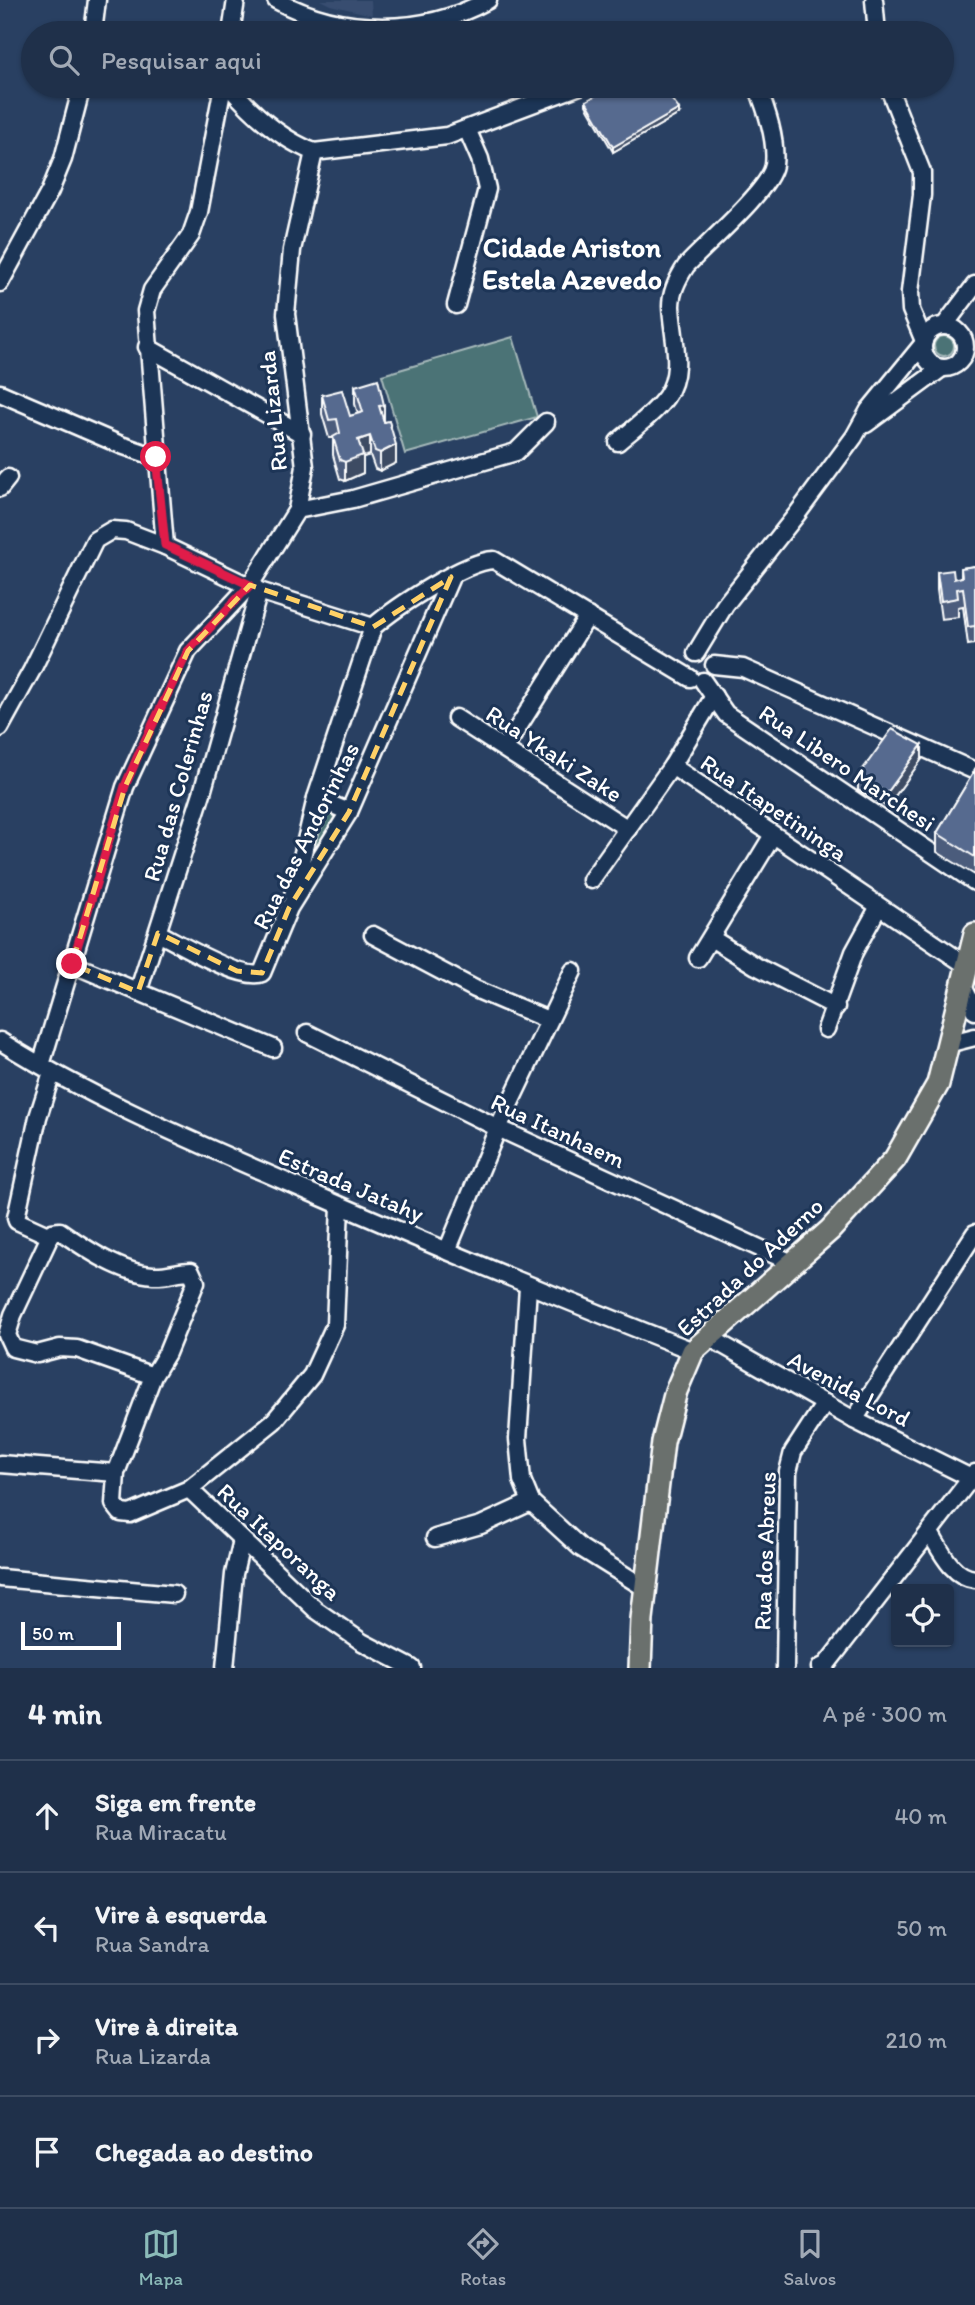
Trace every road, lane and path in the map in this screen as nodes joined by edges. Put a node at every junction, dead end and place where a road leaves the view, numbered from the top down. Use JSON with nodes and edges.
{"nodes":[{"id":1,"x":97,"y":0,"type":"edge"},
{"id":2,"x":236,"y":0,"type":"edge"},
{"id":3,"x":276,"y":0,"type":"edge"},
{"id":4,"x":488,"y":0,"type":"edge"},
{"id":5,"x":874,"y":0,"type":"edge"},
{"id":6,"x":94,"y":21,"type":"edge"},
{"id":7,"x":233,"y":21,"type":"edge"},
{"id":8,"x":338,"y":21,"type":"edge"},
{"id":9,"x":435,"y":21,"type":"edge"},
{"id":10,"x":876,"y":21,"type":"edge"},
{"id":11,"x":79,"y":98,"type":"edge"},
{"id":12,"x":221,"y":98,"type":"edge"},
{"id":13,"x":239,"y":98,"type":"edge"},
{"id":14,"x":548,"y":98,"type":"edge"},
{"id":15,"x":761,"y":98,"type":"edge"},
{"id":16,"x":893,"y":98,"type":"edge"},
{"id":17,"x":467,"y":129,"type":"junction"},
{"id":18,"x":314,"y":152,"type":"junction"},
{"id":19,"x":0,"y":283,"type":"edge"},
{"id":20,"x":975,"y":285,"type":"edge"},
{"id":21,"x":456,"y":305,"type":"dead end"},
{"id":22,"x":917,"y":321,"type":"junction"},
{"id":23,"x":942,"y":326,"type":"junction"},
{"id":24,"x":923,"y":343,"type":"junction"},
{"id":25,"x":970,"y":346,"type":"edge"},
{"id":26,"x":147,"y":347,"type":"junction"},
{"id":27,"x":942,"y":368,"type":"junction"},
{"id":28,"x":0,"y":393,"type":"edge"},
{"id":29,"x":546,"y":422,"type":"dead end"},
{"id":30,"x":859,"y":429,"type":"junction"},
{"id":31,"x":302,"y":433,"type":"junction"},
{"id":32,"x":618,"y":442,"type":"dead end"},
{"id":33,"x":156,"y":457,"type":"junction"},
{"id":34,"x":297,"y":510,"type":"junction"},
{"id":35,"x":165,"y":545,"type":"junction"},
{"id":36,"x":451,"y":577,"type":"junction"},
{"id":37,"x":255,"y":588,"type":"junction"},
{"id":38,"x":587,"y":616,"type":"junction"},
{"id":39,"x":373,"y":627,"type":"junction"},
{"id":40,"x":696,"y":653,"type":"junction"},
{"id":41,"x":714,"y":665,"type":"junction"},
{"id":42,"x":697,"y":679,"type":"junction"},
{"id":43,"x":714,"y":696,"type":"junction"},
{"id":44,"x":456,"y":718,"type":"dead end"},
{"id":45,"x":0,"y":728,"type":"edge"},
{"id":46,"x":505,"y":748,"type":"junction"},
{"id":47,"x":672,"y":766,"type":"junction"},
{"id":48,"x":975,"y":771,"type":"edge"},
{"id":49,"x":316,"y":798,"type":"junction"},
{"id":50,"x":349,"y":812,"type":"junction"},
{"id":51,"x":628,"y":829,"type":"junction"},
{"id":52,"x":773,"y":835,"type":"junction"},
{"id":53,"x":592,"y":880,"type":"dead end"},
{"id":54,"x":975,"y":882,"type":"edge"},
{"id":55,"x":289,"y":908,"type":"junction"},
{"id":56,"x":878,"y":908,"type":"junction"},
{"id":57,"x":158,"y":933,"type":"junction"},
{"id":58,"x":975,"y":934,"type":"edge"},
{"id":59,"x":373,"y":935,"type":"dead end"},
{"id":60,"x":712,"y":938,"type":"junction"},
{"id":61,"x":698,"y":958,"type":"dead end"},
{"id":62,"x":72,"y":964,"type":"junction"},
{"id":63,"x":573,"y":971,"type":"dead end"},
{"id":64,"x":964,"y":975,"type":"junction"},
{"id":65,"x":138,"y":992,"type":"junction"},
{"id":66,"x":836,"y":1007,"type":"junction"},
{"id":67,"x":975,"y":1011,"type":"edge"},
{"id":68,"x":548,"y":1020,"type":"junction"},
{"id":69,"x":827,"y":1030,"type":"dead end"},
{"id":70,"x":307,"y":1032,"type":"dead end"},
{"id":71,"x":975,"y":1037,"type":"edge"},
{"id":72,"x":0,"y":1041,"type":"edge"},
{"id":73,"x":947,"y":1044,"type":"junction"},
{"id":74,"x":272,"y":1048,"type":"dead end"},
{"id":75,"x":46,"y":1069,"type":"junction"},
{"id":76,"x":498,"y":1128,"type":"junction"},
{"id":77,"x":340,"y":1206,"type":"junction"},
{"id":78,"x":975,"y":1233,"type":"edge"},
{"id":79,"x":50,"y":1236,"type":"junction"},
{"id":80,"x":447,"y":1251,"type":"junction"},
{"id":81,"x":792,"y":1263,"type":"junction"},
{"id":82,"x":528,"y":1287,"type":"junction"},
{"id":83,"x":4,"y":1324,"type":"edge"},
{"id":84,"x":700,"y":1344,"type":"junction"},
{"id":85,"x":153,"y":1376,"type":"junction"},
{"id":86,"x":825,"y":1403,"type":"junction"},
{"id":87,"x":854,"y":1420,"type":"junction"},
{"id":88,"x":0,"y":1464,"type":"edge"},
{"id":89,"x":116,"y":1473,"type":"junction"},
{"id":90,"x":973,"y":1476,"type":"edge"},
{"id":91,"x":190,"y":1489,"type":"junction"},
{"id":92,"x":531,"y":1502,"type":"junction"},
{"id":93,"x":930,"y":1533,"type":"junction"},
{"id":94,"x":435,"y":1538,"type":"dead end"},
{"id":95,"x":242,"y":1540,"type":"junction"},
{"id":96,"x":0,"y":1578,"type":"edge"},
{"id":97,"x":974,"y":1579,"type":"edge"},
{"id":98,"x":645,"y":1588,"type":"junction"},
{"id":99,"x":174,"y":1594,"type":"dead end"},
{"id":100,"x":225,"y":1668,"type":"edge"},
{"id":101,"x":412,"y":1668,"type":"edge"},
{"id":102,"x":640,"y":1668,"type":"edge"},
{"id":103,"x":785,"y":1668,"type":"edge"},
{"id":104,"x":820,"y":1668,"type":"edge"}],
"edges":[{"from":1,"to":6,"type":"street"},
{"from":2,"to":7,"type":"street"},
{"from":3,"to":8,"type":"street"},
{"from":4,"to":9,"type":"street"},
{"from":5,"to":10,"type":"street"},
{"from":11,"to":19,"type":"street"},
{"from":12,"to":26,"type":"street"},
{"from":13,"to":18,"type":"street"},
{"from":14,"to":17,"type":"street"},
{"from":15,"to":32,"type":"street"},
{"from":16,"to":22,"type":"street"},
{"from":17,"to":18,"type":"street"},
{"from":17,"to":21,"type":"street"},
{"from":18,"to":31,"type":"street","name":"Rua Lizarda"},
{"from":20,"to":23,"type":"street"},
{"from":22,"to":23,"type":"street"},
{"from":22,"to":24,"type":"street"},
{"from":23,"to":24,"type":"street"},
{"from":23,"to":25,"type":"street"},
{"from":24,"to":27,"type":"street"},
{"from":24,"to":30,"type":"street"},
{"from":25,"to":27,"type":"street"},
{"from":26,"to":31,"type":"street"},
{"from":26,"to":33,"type":"street"},
{"from":27,"to":30,"type":"street"},
{"from":28,"to":33,"type":"street"},
{"from":29,"to":34,"type":"street"},
{"from":30,"to":40,"type":"street"},
{"from":31,"to":34,"type":"street","name":"Rua Lizarda"},
{"from":33,"to":35,"type":"street"},
{"from":34,"to":37,"type":"street","name":"Rua Lizarda"},
{"from":35,"to":37,"type":"street"},
{"from":35,"to":45,"type":"street"},
{"from":36,"to":38,"type":"street","name":"Rua Libero Marchesi"},
{"from":36,"to":39,"type":"street","name":"Rua Libero Marchesi"},
{"from":36,"to":50,"type":"street","name":"Rua das Andorinhas"},
{"from":37,"to":39,"type":"street"},
{"from":37,"to":57,"type":"street","name":"Rua das Colerinhas"},
{"from":37,"to":62,"type":"street","name":"Rua Lizarda"},
{"from":38,"to":42,"type":"street","name":"Rua Libero Marchesi"},
{"from":38,"to":46,"type":"street"},
{"from":39,"to":49,"type":"street"},
{"from":40,"to":41,"type":"street"},
{"from":40,"to":42,"type":"street"},
{"from":41,"to":42,"type":"street"},
{"from":41,"to":48,"type":"street"},
{"from":42,"to":43,"type":"street","name":"Rua Libero Marchesi"},
{"from":43,"to":47,"type":"street"},
{"from":43,"to":54,"type":"street","name":"Rua Libero Marchesi"},
{"from":44,"to":46,"type":"street","name":"Rua Ykaki Zake"},
{"from":46,"to":51,"type":"street","name":"Rua Ykaki Zake"},
{"from":47,"to":51,"type":"street","name":"Rua Itapetininga"},
{"from":47,"to":52,"type":"street","name":"Rua Itapetininga"},
{"from":49,"to":50,"type":"street"},
{"from":49,"to":55,"type":"street"},
{"from":50,"to":55,"type":"street","name":"Rua das Andorinhas"},
{"from":51,"to":53,"type":"street","name":"Rua Itapetininga"},
{"from":52,"to":56,"type":"street","name":"Rua Itapetininga"},
{"from":52,"to":60,"type":"street"},
{"from":55,"to":57,"type":"street","name":"Rua das Andorinhas"},
{"from":56,"to":64,"type":"street","name":"Rua Itapetininga"},
{"from":56,"to":66,"type":"street"},
{"from":57,"to":65,"type":"street","name":"Rua das Colerinhas"},
{"from":58,"to":64,"type":"main road","name":"Estrada do Aderno"},
{"from":59,"to":68,"type":"street"},
{"from":60,"to":61,"type":"street"},
{"from":60,"to":66,"type":"street"},
{"from":62,"to":65,"type":"street"},
{"from":62,"to":75,"type":"street","name":"Rua Lizarda"},
{"from":63,"to":68,"type":"street"},
{"from":64,"to":67,"type":"street"},
{"from":64,"to":73,"type":"main road","name":"Estrada do Aderno"},
{"from":65,"to":74,"type":"street"},
{"from":66,"to":69,"type":"street"},
{"from":68,"to":76,"type":"street"},
{"from":70,"to":76,"type":"street","name":"Rua Itanhaem"},
{"from":71,"to":73,"type":"street"},
{"from":72,"to":75,"type":"street","name":"Estrada Jatahy"},
{"from":73,"to":81,"type":"main road","name":"Estrada do Aderno"},
{"from":75,"to":77,"type":"street","name":"Estrada Jatahy"},
{"from":75,"to":79,"type":"street","name":"Rua Lizarda"},
{"from":76,"to":80,"type":"street"},
{"from":76,"to":81,"type":"street","name":"Rua Itanhaem"},
{"from":77,"to":80,"type":"street","name":"Estrada Jatahy"},
{"from":77,"to":91,"type":"street"},
{"from":78,"to":87,"type":"street"},
{"from":79,"to":83,"type":"street"},
{"from":79,"to":85,"type":"street"},
{"from":80,"to":82,"type":"street","name":"Estrada Jatahy"},
{"from":81,"to":84,"type":"main road","name":"Estrada do Aderno"},
{"from":82,"to":84,"type":"street","name":"Estrada Jatahy"},
{"from":82,"to":92,"type":"street"},
{"from":83,"to":85,"type":"street"},
{"from":84,"to":86,"type":"street","name":"Avenida Lord"},
{"from":84,"to":98,"type":"main road","name":"Estrada do Aderno"},
{"from":85,"to":89,"type":"street"},
{"from":86,"to":87,"type":"street","name":"Avenida Lord"},
{"from":86,"to":103,"type":"street","name":"Rua dos Abreus"},
{"from":87,"to":90,"type":"street","name":"Avenida Lord"},
{"from":88,"to":89,"type":"street"},
{"from":89,"to":91,"type":"street"},
{"from":90,"to":93,"type":"street"},
{"from":91,"to":95,"type":"street","name":"Rua Itaporanga"},
{"from":92,"to":94,"type":"street"},
{"from":92,"to":98,"type":"street"},
{"from":93,"to":97,"type":"street"},
{"from":93,"to":104,"type":"street"},
{"from":95,"to":100,"type":"street"},
{"from":95,"to":101,"type":"street","name":"Rua Itaporanga"},
{"from":96,"to":99,"type":"street"},
{"from":98,"to":102,"type":"main road","name":"Estrada do Aderno"}]}
